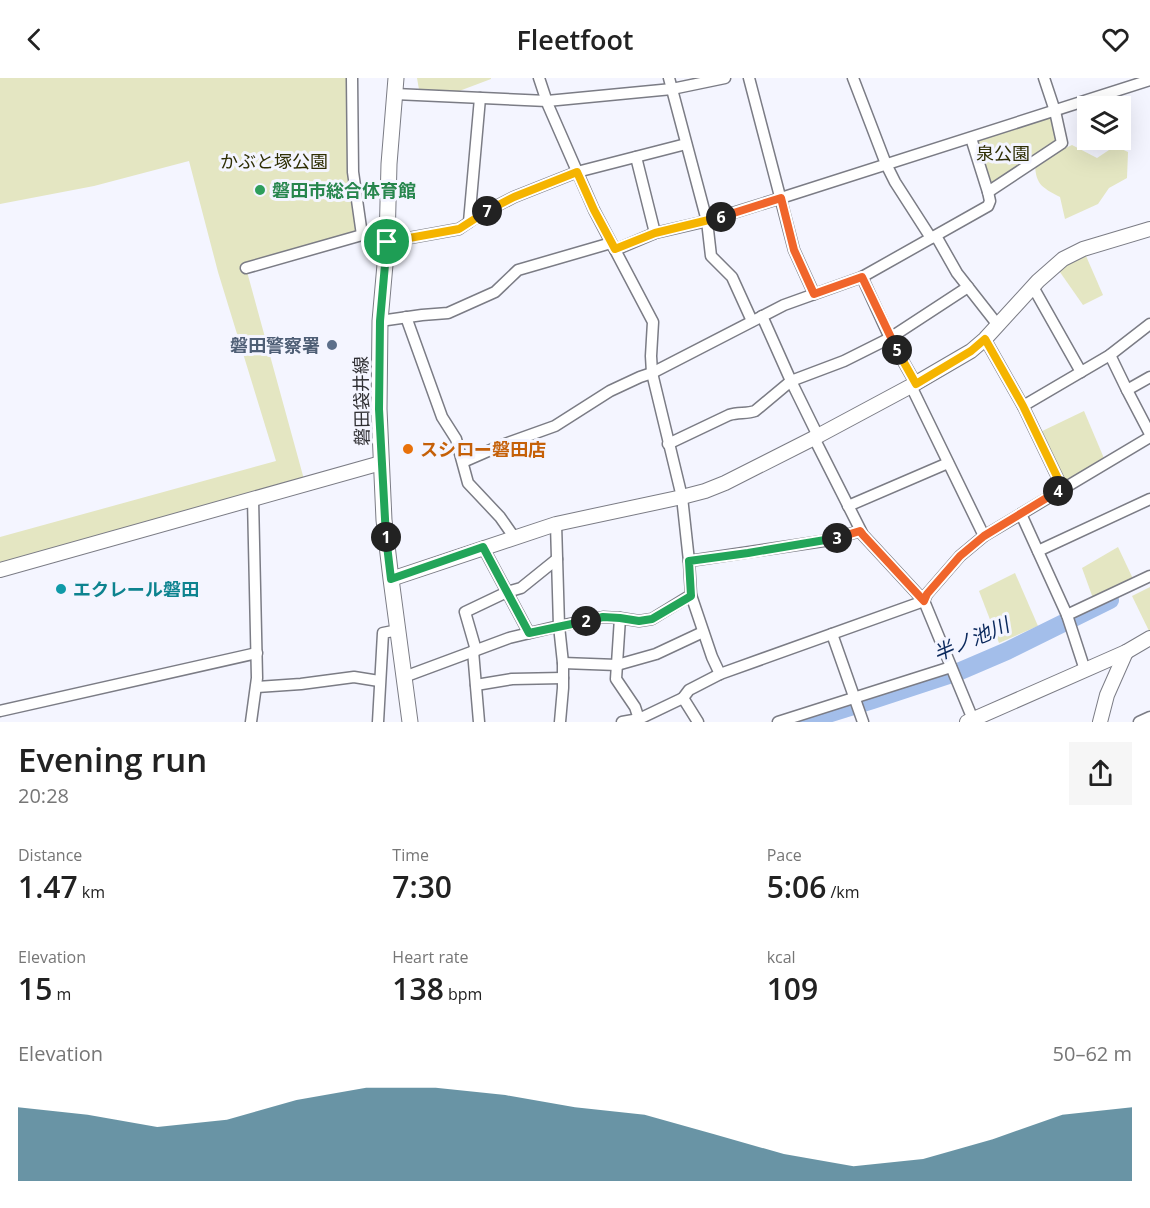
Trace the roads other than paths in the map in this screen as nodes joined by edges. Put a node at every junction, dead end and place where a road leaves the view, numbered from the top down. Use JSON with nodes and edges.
{"nodes":[{"id":1,"x":352,"y":78,"type":"edge"},
{"id":2,"x":396,"y":78,"type":"edge"},
{"id":3,"x":539,"y":78,"type":"edge"},
{"id":4,"x":725,"y":78,"type":"edge"},
{"id":5,"x":748,"y":78,"type":"edge"},
{"id":6,"x":853,"y":78,"type":"edge"},
{"id":7,"x":1044,"y":78,"type":"edge"},
{"id":8,"x":1150,"y":80,"type":"edge"},
{"id":9,"x":670,"y":84,"type":"edge"},
{"id":10,"x":395,"y":94,"type":"junction"},
{"id":11,"x":480,"y":98,"type":"junction"},
{"id":12,"x":547,"y":101,"type":"junction"},
{"id":13,"x":1055,"y":111,"type":"junction"},
{"id":14,"x":971,"y":138,"type":"junction"},
{"id":15,"x":686,"y":144,"type":"junction"},
{"id":16,"x":636,"y":157,"type":"junction"},
{"id":17,"x":886,"y":164,"type":"junction"},
{"id":18,"x":577,"y":172,"type":"junction"},
{"id":19,"x":988,"y":192,"type":"junction"},
{"id":20,"x":781,"y":198,"type":"junction"},
{"id":21,"x":707,"y":221,"type":"junction"},
{"id":22,"x":469,"y":222,"type":"junction"},
{"id":23,"x":1150,"y":229,"type":"edge"},
{"id":24,"x":655,"y":233,"type":"junction"},
{"id":25,"x":362,"y":235,"type":"junction"},
{"id":26,"x":933,"y":237,"type":"junction"},
{"id":27,"x":387,"y":242,"type":"junction"},
{"id":28,"x":613,"y":246,"type":"junction"},
{"id":29,"x":246,"y":268,"type":"dead end"},
{"id":30,"x":862,"y":277,"type":"junction"},
{"id":31,"x":968,"y":287,"type":"junction"},
{"id":32,"x":1033,"y":287,"type":"junction"},
{"id":33,"x":814,"y":294,"type":"junction"},
{"id":34,"x":406,"y":317,"type":"junction"},
{"id":35,"x":757,"y":318,"type":"junction"},
{"id":36,"x":380,"y":321,"type":"junction"},
{"id":37,"x":997,"y":324,"type":"junction"},
{"id":38,"x":1150,"y":324,"type":"edge"},
{"id":39,"x":890,"y":338,"type":"junction"},
{"id":40,"x":985,"y":339,"type":"junction"},
{"id":41,"x":1110,"y":355,"type":"junction"},
{"id":42,"x":1082,"y":372,"type":"junction"},
{"id":43,"x":652,"y":373,"type":"junction"},
{"id":44,"x":1150,"y":377,"type":"edge"},
{"id":45,"x":791,"y":381,"type":"junction"},
{"id":46,"x":914,"y":385,"type":"junction"},
{"id":47,"x":1127,"y":390,"type":"junction"},
{"id":48,"x":1023,"y":406,"type":"junction"},
{"id":49,"x":1150,"y":435,"type":"edge"},
{"id":50,"x":816,"y":437,"type":"junction"},
{"id":51,"x":668,"y":444,"type":"junction"},
{"id":52,"x":462,"y":462,"type":"junction"},
{"id":53,"x":381,"y":463,"type":"junction"},
{"id":54,"x":948,"y":463,"type":"junction"},
{"id":55,"x":1063,"y":489,"type":"junction"},
{"id":56,"x":682,"y":497,"type":"junction"},
{"id":57,"x":253,"y":499,"type":"junction"},
{"id":58,"x":1150,"y":499,"type":"edge"},
{"id":59,"x":848,"y":506,"type":"junction"},
{"id":60,"x":1021,"y":514,"type":"junction"},
{"id":61,"x":556,"y":524,"type":"junction"},
{"id":62,"x":860,"y":531,"type":"junction"},
{"id":63,"x":984,"y":536,"type":"junction"},
{"id":64,"x":514,"y":537,"type":"junction"},
{"id":65,"x":483,"y":547,"type":"junction"},
{"id":66,"x":1038,"y":552,"type":"junction"},
{"id":67,"x":557,"y":559,"type":"junction"},
{"id":68,"x":689,"y":561,"type":"junction"},
{"id":69,"x":0,"y":570,"type":"edge"},
{"id":70,"x":1150,"y":576,"type":"edge"},
{"id":71,"x":391,"y":579,"type":"junction"},
{"id":72,"x":507,"y":592,"type":"junction"},
{"id":73,"x":691,"y":596,"type":"junction"},
{"id":74,"x":924,"y":601,"type":"junction"},
{"id":75,"x":1067,"y":615,"type":"junction"},
{"id":76,"x":620,"y":618,"type":"junction"},
{"id":77,"x":559,"y":626,"type":"junction"},
{"id":78,"x":398,"y":630,"type":"junction"},
{"id":79,"x":703,"y":632,"type":"junction"},
{"id":80,"x":529,"y":633,"type":"junction"},
{"id":81,"x":832,"y":634,"type":"junction"},
{"id":82,"x":1150,"y":638,"type":"edge"},
{"id":83,"x":474,"y":650,"type":"junction"},
{"id":84,"x":1126,"y":652,"type":"junction"},
{"id":85,"x":257,"y":653,"type":"junction"},
{"id":86,"x":563,"y":663,"type":"junction"},
{"id":87,"x":617,"y":665,"type":"junction"},
{"id":88,"x":951,"y":667,"type":"junction"},
{"id":89,"x":1086,"y":670,"type":"junction"},
{"id":90,"x":720,"y":674,"type":"junction"},
{"id":91,"x":404,"y":677,"type":"junction"},
{"id":92,"x":563,"y":678,"type":"junction"},
{"id":93,"x":379,"y":681,"type":"junction"},
{"id":94,"x":476,"y":685,"type":"junction"},
{"id":95,"x":256,"y":687,"type":"junction"},
{"id":96,"x":854,"y":697,"type":"junction"},
{"id":97,"x":683,"y":698,"type":"junction"},
{"id":98,"x":0,"y":711,"type":"edge"},
{"id":99,"x":1150,"y":717,"type":"edge"},
{"id":100,"x":639,"y":719,"type":"junction"},
{"id":101,"x":971,"y":721,"type":"edge"},
{"id":102,"x":251,"y":722,"type":"edge"},
{"id":103,"x":378,"y":722,"type":"edge"},
{"id":104,"x":410,"y":722,"type":"edge"},
{"id":105,"x":479,"y":722,"type":"edge"},
{"id":106,"x":560,"y":722,"type":"edge"},
{"id":107,"x":622,"y":722,"type":"edge"},
{"id":108,"x":698,"y":722,"type":"edge"},
{"id":109,"x":778,"y":722,"type":"edge"},
{"id":110,"x":863,"y":722,"type":"edge"},
{"id":111,"x":1100,"y":722,"type":"edge"},
{"id":112,"x":1138,"y":722,"type":"edge"}],
"edges":[{"from":1,"to":25,"type":"street"},
{"from":2,"to":10,"type":"main road","name":"磐田袋井線"},
{"from":3,"to":12,"type":"street"},
{"from":4,"to":9,"type":"street"},
{"from":5,"to":20,"type":"street"},
{"from":6,"to":17,"type":"street"},
{"from":7,"to":13,"type":"street"},
{"from":8,"to":13,"type":"street"},
{"from":9,"to":12,"type":"street"},
{"from":9,"to":15,"type":"street"},
{"from":10,"to":11,"type":"street"},
{"from":10,"to":27,"type":"main road","name":"磐田袋井線"},
{"from":11,"to":12,"type":"street"},
{"from":11,"to":22,"type":"street"},
{"from":12,"to":18,"type":"street"},
{"from":13,"to":14,"type":"street"},
{"from":13,"to":19,"type":"street"},
{"from":14,"to":17,"type":"street"},
{"from":14,"to":19,"type":"street"},
{"from":15,"to":16,"type":"street"},
{"from":15,"to":21,"type":"street"},
{"from":16,"to":18,"type":"street"},
{"from":16,"to":24,"type":"street"},
{"from":17,"to":20,"type":"street"},
{"from":17,"to":26,"type":"street"},
{"from":18,"to":22,"type":"street"},
{"from":18,"to":28,"type":"street"},
{"from":19,"to":26,"type":"street"},
{"from":20,"to":21,"type":"street"},
{"from":20,"to":33,"type":"street"},
{"from":21,"to":24,"type":"street"},
{"from":21,"to":35,"type":"street"},
{"from":22,"to":27,"type":"street"},
{"from":23,"to":32,"type":"street"},
{"from":24,"to":28,"type":"street"},
{"from":25,"to":27,"type":"street"},
{"from":25,"to":29,"type":"street"},
{"from":26,"to":30,"type":"street"},
{"from":26,"to":31,"type":"street"},
{"from":27,"to":36,"type":"main road","name":"磐田袋井線"},
{"from":28,"to":34,"type":"street"},
{"from":28,"to":43,"type":"street"},
{"from":30,"to":33,"type":"street"},
{"from":30,"to":39,"type":"street"},
{"from":31,"to":37,"type":"street"},
{"from":31,"to":39,"type":"street"},
{"from":32,"to":37,"type":"street"},
{"from":32,"to":42,"type":"street"},
{"from":33,"to":35,"type":"street"},
{"from":34,"to":36,"type":"street"},
{"from":34,"to":52,"type":"street"},
{"from":35,"to":43,"type":"street"},
{"from":35,"to":45,"type":"street"},
{"from":36,"to":53,"type":"main road","name":"磐田袋井線"},
{"from":37,"to":40,"type":"street"},
{"from":38,"to":41,"type":"street"},
{"from":39,"to":45,"type":"street"},
{"from":39,"to":46,"type":"street"},
{"from":40,"to":46,"type":"street"},
{"from":40,"to":48,"type":"street"},
{"from":41,"to":42,"type":"street"},
{"from":41,"to":47,"type":"street"},
{"from":42,"to":48,"type":"street"},
{"from":43,"to":51,"type":"street"},
{"from":43,"to":52,"type":"street"},
{"from":44,"to":47,"type":"street"},
{"from":45,"to":50,"type":"street"},
{"from":45,"to":51,"type":"street"},
{"from":46,"to":50,"type":"street"},
{"from":46,"to":54,"type":"street"},
{"from":47,"to":49,"type":"street"},
{"from":48,"to":55,"type":"street"},
{"from":49,"to":55,"type":"street"},
{"from":50,"to":56,"type":"street"},
{"from":50,"to":59,"type":"street"},
{"from":51,"to":56,"type":"street"},
{"from":52,"to":64,"type":"street"},
{"from":53,"to":57,"type":"street"},
{"from":53,"to":71,"type":"main road","name":"磐田袋井線"},
{"from":54,"to":59,"type":"street"},
{"from":54,"to":63,"type":"street"},
{"from":55,"to":60,"type":"street"},
{"from":56,"to":61,"type":"street"},
{"from":56,"to":68,"type":"street"},
{"from":57,"to":69,"type":"street"},
{"from":57,"to":85,"type":"street"},
{"from":58,"to":66,"type":"street"},
{"from":59,"to":62,"type":"street"},
{"from":60,"to":63,"type":"street"},
{"from":60,"to":66,"type":"street"},
{"from":61,"to":64,"type":"street"},
{"from":61,"to":67,"type":"street"},
{"from":62,"to":68,"type":"street"},
{"from":62,"to":74,"type":"street"},
{"from":63,"to":74,"type":"street"},
{"from":64,"to":65,"type":"street"},
{"from":65,"to":71,"type":"street"},
{"from":65,"to":72,"type":"street"},
{"from":66,"to":75,"type":"street"},
{"from":67,"to":72,"type":"street"},
{"from":67,"to":77,"type":"street"},
{"from":68,"to":73,"type":"street"},
{"from":70,"to":75,"type":"street"},
{"from":71,"to":78,"type":"main road","name":"磐田袋井線"},
{"from":72,"to":80,"type":"street"},
{"from":72,"to":83,"type":"street"},
{"from":73,"to":76,"type":"street"},
{"from":73,"to":79,"type":"street"},
{"from":74,"to":81,"type":"street"},
{"from":74,"to":88,"type":"street"},
{"from":75,"to":89,"type":"street"},
{"from":76,"to":77,"type":"street"},
{"from":76,"to":87,"type":"street"},
{"from":77,"to":80,"type":"street"},
{"from":77,"to":86,"type":"street"},
{"from":78,"to":91,"type":"main road","name":"磐田袋井線"},
{"from":78,"to":93,"type":"street"},
{"from":79,"to":87,"type":"street"},
{"from":79,"to":90,"type":"street"},
{"from":80,"to":83,"type":"street"},
{"from":81,"to":90,"type":"street"},
{"from":81,"to":96,"type":"street"},
{"from":82,"to":84,"type":"street"},
{"from":83,"to":91,"type":"street"},
{"from":83,"to":94,"type":"street"},
{"from":84,"to":89,"type":"street"},
{"from":84,"to":111,"type":"street"},
{"from":85,"to":95,"type":"street"},
{"from":85,"to":98,"type":"street"},
{"from":86,"to":87,"type":"street"},
{"from":86,"to":92,"type":"street"},
{"from":87,"to":100,"type":"street"},
{"from":88,"to":96,"type":"street"},
{"from":88,"to":101,"type":"street"},
{"from":89,"to":101,"type":"street"},
{"from":90,"to":97,"type":"street"},
{"from":91,"to":104,"type":"main road","name":"磐田袋井線"},
{"from":92,"to":94,"type":"street"},
{"from":92,"to":106,"type":"street"},
{"from":93,"to":95,"type":"street"},
{"from":93,"to":103,"type":"street"},
{"from":94,"to":105,"type":"street"},
{"from":95,"to":102,"type":"street"},
{"from":96,"to":109,"type":"street"},
{"from":96,"to":110,"type":"street"},
{"from":97,"to":100,"type":"street"},
{"from":97,"to":108,"type":"street"},
{"from":99,"to":112,"type":"street"},
{"from":100,"to":107,"type":"street"}]}
